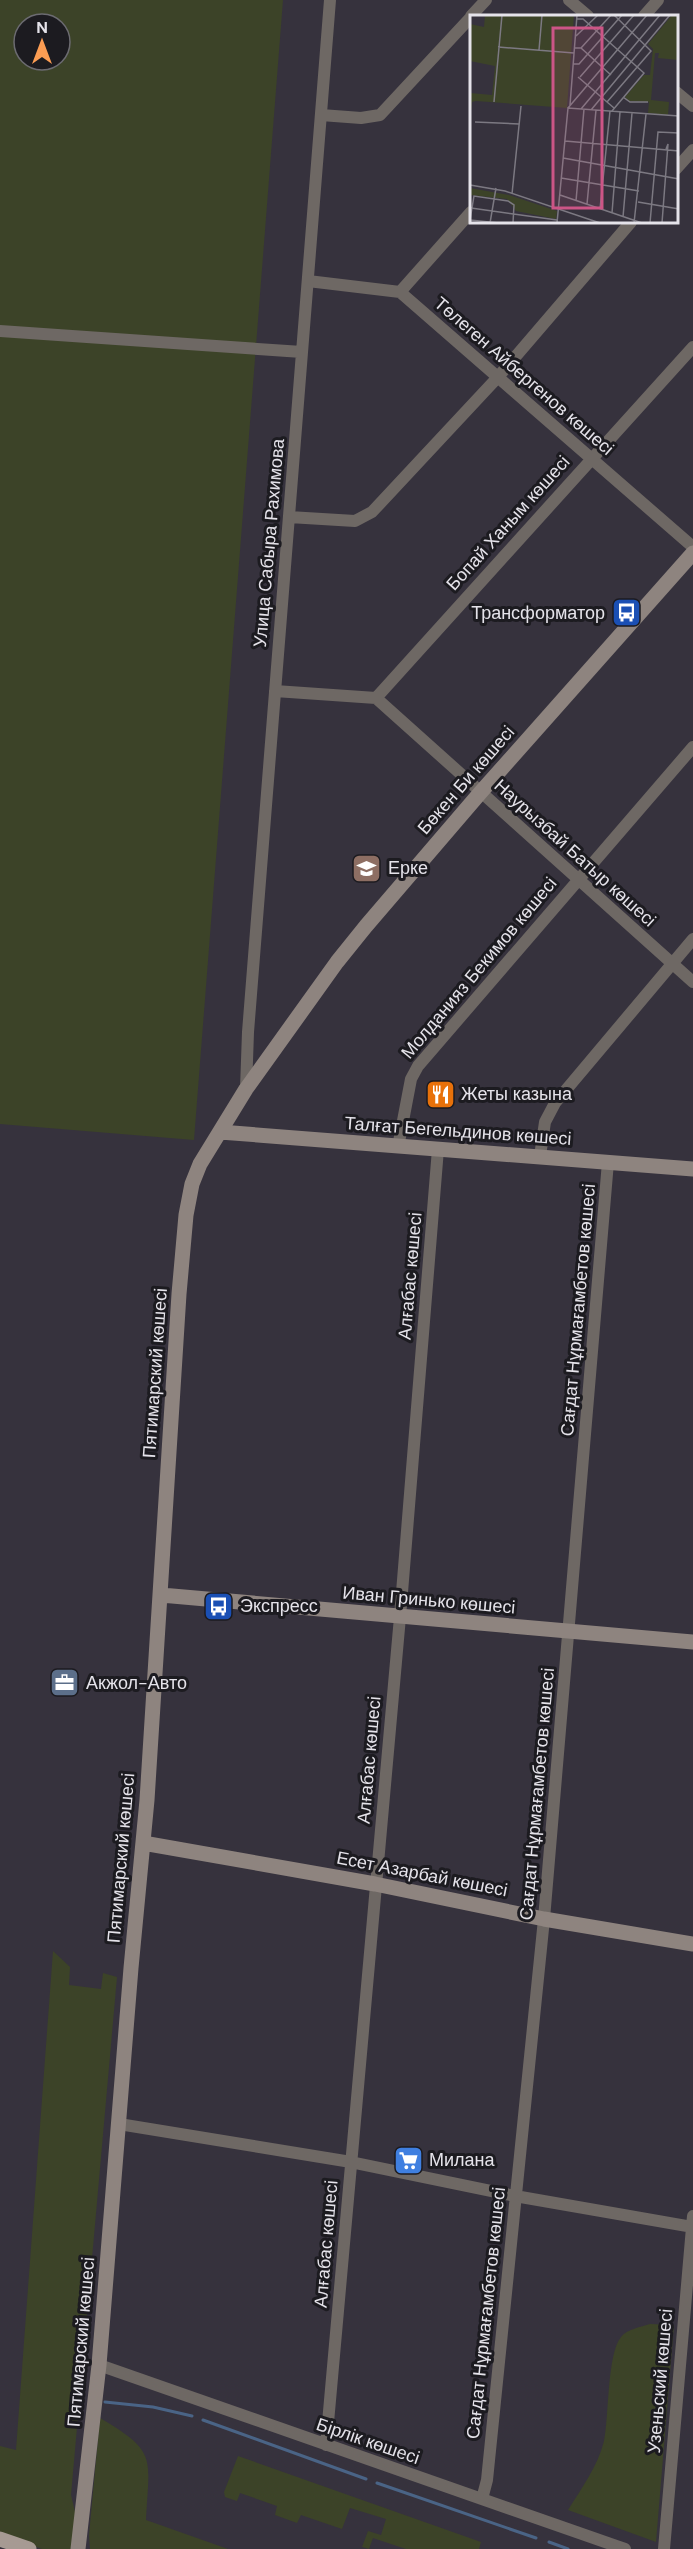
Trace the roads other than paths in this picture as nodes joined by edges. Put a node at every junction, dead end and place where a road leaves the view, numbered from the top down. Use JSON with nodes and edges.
{"nodes":[{"id":1,"x":330,"y":0,"type":"edge"},
{"id":2,"x":486,"y":0,"type":"edge"},
{"id":3,"x":569,"y":0,"type":"edge"},
{"id":4,"x":658,"y":0,"type":"edge"},
{"id":5,"x":473,"y":15,"type":"edge"},
{"id":6,"x":587,"y":15,"type":"edge"},
{"id":7,"x":645,"y":15,"type":"edge"},
{"id":8,"x":470,"y":18,"type":"edge"},
{"id":9,"x":678,"y":94,"type":"edge"},
{"id":10,"x":693,"y":106,"type":"edge"},
{"id":11,"x":321,"y":115,"type":"junction"},
{"id":12,"x":693,"y":150,"type":"edge"},
{"id":13,"x":678,"y":168,"type":"edge"},
{"id":14,"x":470,"y":213,"type":"edge"},
{"id":15,"x":629,"y":224,"type":"edge"},
{"id":16,"x":308,"y":281,"type":"junction"},
{"id":17,"x":400,"y":292,"type":"junction"},
{"id":18,"x":0,"y":331,"type":"edge"},
{"id":19,"x":693,"y":346,"type":"edge"},
{"id":20,"x":302,"y":352,"type":"junction"},
{"id":21,"x":498,"y":377,"type":"junction"},
{"id":22,"x":591,"y":458,"type":"junction"},
{"id":23,"x":289,"y":517,"type":"junction"},
{"id":24,"x":693,"y":547,"type":"edge"},
{"id":25,"x":693,"y":553,"type":"edge"},
{"id":26,"x":275,"y":691,"type":"junction"},
{"id":27,"x":376,"y":698,"type":"junction"},
{"id":28,"x":693,"y":747,"type":"edge"},
{"id":29,"x":480,"y":793,"type":"junction"},
{"id":30,"x":578,"y":879,"type":"junction"},
{"id":31,"x":693,"y":939,"type":"edge"},
{"id":32,"x":672,"y":964,"type":"junction"},
{"id":33,"x":693,"y":982,"type":"edge"},
{"id":34,"x":246,"y":1089,"type":"junction"},
{"id":35,"x":220,"y":1131,"type":"junction"},
{"id":36,"x":398,"y":1147,"type":"junction"},
{"id":37,"x":438,"y":1149,"type":"junction"},
{"id":38,"x":540,"y":1156,"type":"junction"},
{"id":39,"x":608,"y":1162,"type":"junction"},
{"id":40,"x":693,"y":1169,"type":"edge"},
{"id":41,"x":161,"y":1595,"type":"junction"},
{"id":42,"x":400,"y":1617,"type":"junction"},
{"id":43,"x":569,"y":1632,"type":"junction"},
{"id":44,"x":693,"y":1642,"type":"edge"},
{"id":45,"x":143,"y":1844,"type":"junction"},
{"id":46,"x":375,"y":1884,"type":"junction"},
{"id":47,"x":544,"y":1919,"type":"junction"},
{"id":48,"x":693,"y":1944,"type":"edge"},
{"id":49,"x":119,"y":2124,"type":"junction"},
{"id":50,"x":351,"y":2162,"type":"junction"},
{"id":51,"x":515,"y":2196,"type":"junction"},
{"id":52,"x":693,"y":2223,"type":"edge"},
{"id":53,"x":99,"y":2366,"type":"junction"},
{"id":54,"x":326,"y":2445,"type":"junction"},
{"id":55,"x":482,"y":2499,"type":"junction"},
{"id":56,"x":0,"y":2539,"type":"edge"},
{"id":57,"x":29,"y":2549,"type":"edge"},
{"id":58,"x":78,"y":2549,"type":"edge"},
{"id":59,"x":625,"y":2549,"type":"edge"},
{"id":60,"x":664,"y":2549,"type":"edge"}],
"edges":[{"from":1,"to":11,"type":"street","name":"Улица Сабыра Рахимова"},
{"from":2,"to":5,"type":"street"},
{"from":3,"to":6,"type":"street"},
{"from":4,"to":7,"type":"street"},
{"from":8,"to":11,"type":"street"},
{"from":9,"to":10,"type":"street"},
{"from":11,"to":16,"type":"street","name":"Улица Сабыра Рахимова"},
{"from":12,"to":13,"type":"street"},
{"from":14,"to":17,"type":"street"},
{"from":15,"to":21,"type":"street"},
{"from":16,"to":17,"type":"street"},
{"from":16,"to":20,"type":"street","name":"Улица Сабыра Рахимова"},
{"from":17,"to":21,"type":"street","name":"Төлеген Айбергенов көшесі"},
{"from":18,"to":20,"type":"street"},
{"from":19,"to":22,"type":"street","name":"Бопай Ханым көшесі"},
{"from":20,"to":23,"type":"street","name":"Улица Сабыра Рахимова"},
{"from":21,"to":22,"type":"street","name":"Төлеген Айбергенов көшесі"},
{"from":21,"to":23,"type":"street"},
{"from":22,"to":24,"type":"street","name":"Төлеген Айбергенов көшесі"},
{"from":22,"to":27,"type":"street","name":"Бопай Ханым көшесі"},
{"from":23,"to":26,"type":"street","name":"Улица Сабыра Рахимова"},
{"from":25,"to":29,"type":"main road","name":"Бөкен Би көшесі"},
{"from":26,"to":27,"type":"street"},
{"from":26,"to":34,"type":"street","name":"Улица Сабыра Рахимова"},
{"from":27,"to":29,"type":"street","name":"Наурызбай Батыр көшесі"},
{"from":28,"to":30,"type":"street","name":"Молданияз Бекимов көшесі"},
{"from":29,"to":30,"type":"street","name":"Наурызбай Батыр көшесі"},
{"from":29,"to":34,"type":"main road","name":"Бөкен Би көшесі"},
{"from":30,"to":32,"type":"street","name":"Наурызбай Батыр көшесі"},
{"from":30,"to":36,"type":"street","name":"Молданияз Бекимов көшесі"},
{"from":31,"to":32,"type":"street"},
{"from":32,"to":33,"type":"street","name":"Наурызбай Батыр көшесі"},
{"from":32,"to":38,"type":"street"},
{"from":34,"to":35,"type":"main road","name":"Бөкен Би көшесі"},
{"from":35,"to":36,"type":"main road","name":"Талғат Бегельдинов көшесі"},
{"from":35,"to":41,"type":"main road","name":"Пятимарский көшесі"},
{"from":36,"to":37,"type":"main road","name":"Талғат Бегельдинов көшесі"},
{"from":37,"to":38,"type":"main road","name":"Талғат Бегельдинов көшесі"},
{"from":37,"to":42,"type":"street","name":"Алғабас көшесі"},
{"from":38,"to":39,"type":"main road","name":"Талғат Бегельдинов көшесі"},
{"from":39,"to":40,"type":"main road","name":"Талғат Бегельдинов көшесі"},
{"from":39,"to":43,"type":"street","name":"Сағдат Нұрмағамбетов көшесі"},
{"from":41,"to":42,"type":"main road","name":"Иван Гринько көшесі"},
{"from":41,"to":45,"type":"main road","name":"Пятимарский көшесі"},
{"from":42,"to":43,"type":"main road","name":"Иван Гринько көшесі"},
{"from":42,"to":46,"type":"street","name":"Алғабас көшесі"},
{"from":43,"to":44,"type":"main road","name":"Иван Гринько көшесі"},
{"from":43,"to":47,"type":"street","name":"Сағдат Нұрмағамбетов көшесі"},
{"from":45,"to":46,"type":"main road","name":"Есет Азарбай көшесі"},
{"from":45,"to":49,"type":"main road","name":"Пятимарский көшесі"},
{"from":46,"to":47,"type":"main road","name":"Есет Азарбай көшесі"},
{"from":46,"to":50,"type":"street","name":"Алғабас көшесі"},
{"from":47,"to":48,"type":"main road","name":"Есет Азарбай көшесі"},
{"from":47,"to":51,"type":"street","name":"Сағдат Нұрмағамбетов көшесі"},
{"from":49,"to":50,"type":"street"},
{"from":49,"to":53,"type":"main road","name":"Пятимарский көшесі"},
{"from":50,"to":51,"type":"street"},
{"from":50,"to":54,"type":"street","name":"Алғабас көшесі"},
{"from":51,"to":52,"type":"street"},
{"from":51,"to":55,"type":"street","name":"Сағдат Нұрмағамбетов көшесі"},
{"from":52,"to":60,"type":"street","name":"Узеньский көшесі"},
{"from":53,"to":54,"type":"street","name":"Бірлік көшесі"},
{"from":53,"to":58,"type":"main road","name":"Пятимарский көшесі"},
{"from":54,"to":55,"type":"street","name":"Бірлік көшесі"},
{"from":55,"to":59,"type":"street","name":"Бірлік көшесі"},
{"from":56,"to":57,"type":"main road"}]}
